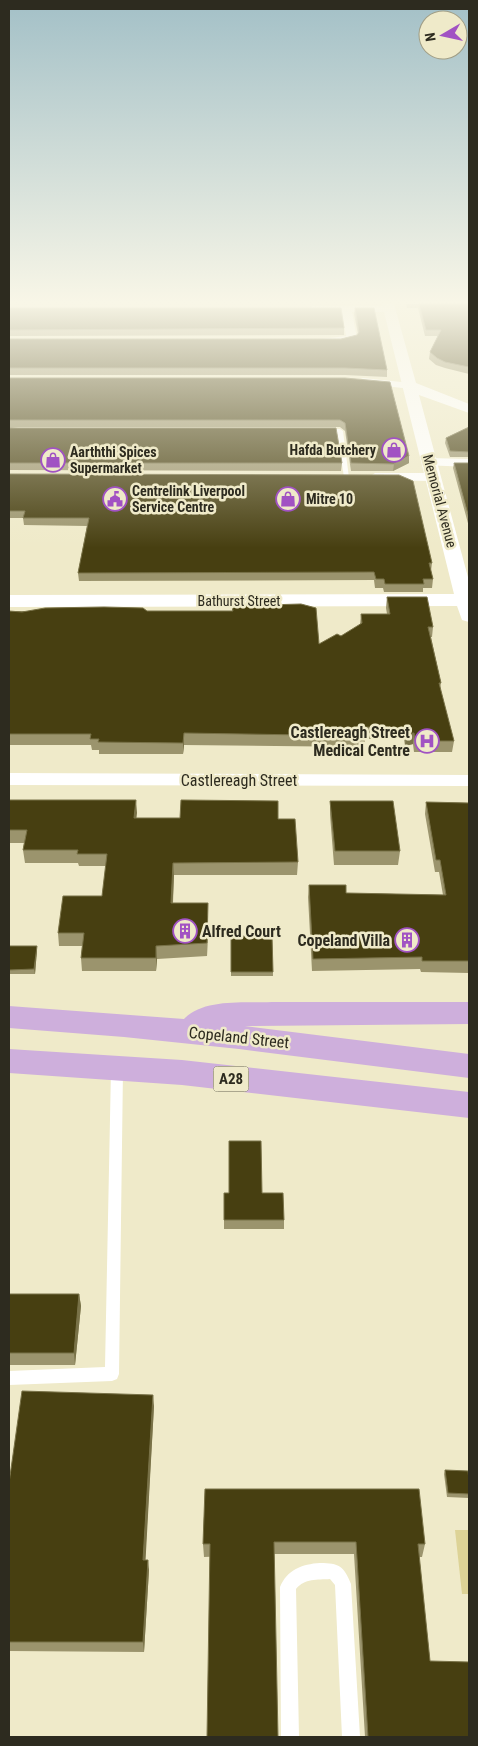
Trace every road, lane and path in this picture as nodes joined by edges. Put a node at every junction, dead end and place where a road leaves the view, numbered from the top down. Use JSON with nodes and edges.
{"nodes":[{"id":1,"x":406,"y":385,"type":"edge"},
{"id":2,"x":411,"y":386,"type":"junction"},
{"id":3,"x":469,"y":400,"type":"edge"},
{"id":4,"x":469,"y":409,"type":"edge"},
{"id":5,"x":321,"y":431,"type":"edge"},
{"id":6,"x":469,"y":462,"type":"edge"},
{"id":7,"x":431,"y":469,"type":"junction"},
{"id":8,"x":352,"y":477,"type":"joint"},
{"id":9,"x":9,"y":601,"type":"edge"},
{"id":10,"x":468,"y":606,"type":"edge"},
{"id":11,"x":9,"y":779,"type":"edge"},
{"id":12,"x":469,"y":781,"type":"edge"},
{"id":13,"x":469,"y":1014,"type":"edge"},
{"id":14,"x":9,"y":1017,"type":"edge"},
{"id":15,"x":192,"y":1031,"type":"junction"},
{"id":16,"x":9,"y":1061,"type":"edge"},
{"id":17,"x":469,"y":1066,"type":"edge"},
{"id":18,"x":117,"y":1068,"type":"junction"},
{"id":19,"x":469,"y":1105,"type":"edge"},
{"id":20,"x":9,"y":1378,"type":"edge"},
{"id":21,"x":290,"y":1737,"type":"edge"},
{"id":22,"x":351,"y":1737,"type":"edge"}],
"edges":[{"from":1,"to":2,"type":"street"},
{"from":2,"to":3,"type":"street"},
{"from":2,"to":4,"type":"street"},
{"from":2,"to":7,"type":"street","name":"Memorial Avenue"},
{"from":5,"to":8,"type":"lane"},
{"from":6,"to":7,"type":"street"},
{"from":7,"to":8,"type":"street"},
{"from":7,"to":10,"type":"street","name":"Memorial Avenue"},
{"from":9,"to":10,"type":"street","name":"Bathurst Street"},
{"from":11,"to":12,"type":"street","name":"Castlereagh Street"},
{"from":13,"to":15,"type":"highway"},
{"from":14,"to":15,"type":"highway","name":"Copeland Street"},
{"from":15,"to":17,"type":"highway","name":"Copeland Street"},
{"from":16,"to":18,"type":"highway","number":"A28"},
{"from":18,"to":19,"type":"highway","number":"A28"},
{"from":18,"to":20,"type":"lane"},
{"from":21,"to":22,"type":"lane"}]}
